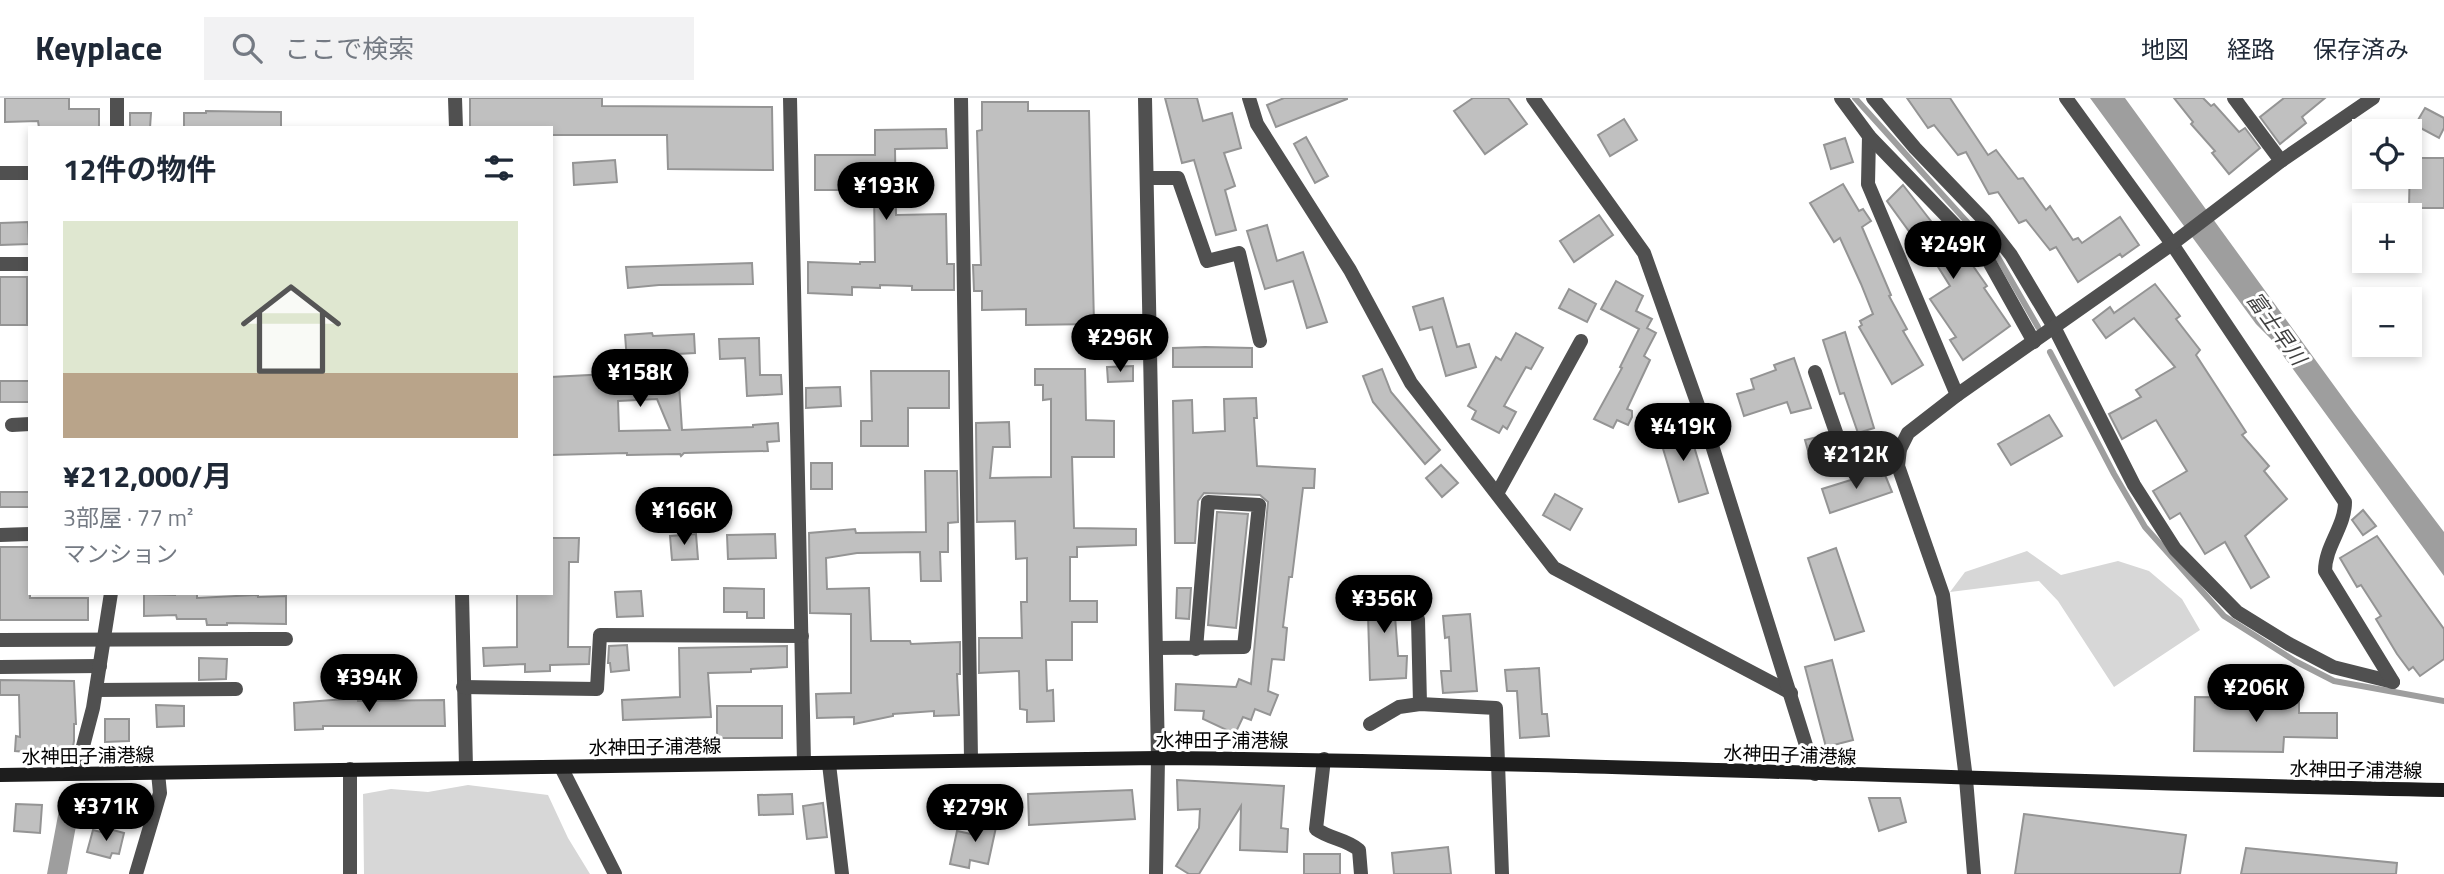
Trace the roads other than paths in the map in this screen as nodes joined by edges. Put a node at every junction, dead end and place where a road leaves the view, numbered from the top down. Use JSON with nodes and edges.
{"nodes":[{"id":1,"x":117,"y":98,"type":"edge"},
{"id":2,"x":456,"y":98,"type":"edge"},
{"id":3,"x":790,"y":98,"type":"edge"},
{"id":4,"x":961,"y":98,"type":"edge"},
{"id":5,"x":1146,"y":98,"type":"edge"},
{"id":6,"x":1248,"y":98,"type":"edge"},
{"id":7,"x":1533,"y":98,"type":"edge"},
{"id":8,"x":1841,"y":98,"type":"edge"},
{"id":9,"x":1873,"y":98,"type":"edge"},
{"id":10,"x":2066,"y":98,"type":"edge"},
{"id":11,"x":2234,"y":98,"type":"edge"},
{"id":12,"x":2373,"y":98,"type":"edge"},
{"id":13,"x":117,"y":126,"type":"edge"},
{"id":14,"x":456,"y":126,"type":"edge"},
{"id":15,"x":1869,"y":136,"type":"junction"},
{"id":16,"x":2281,"y":161,"type":"junction"},
{"id":17,"x":0,"y":173,"type":"edge"},
{"id":18,"x":28,"y":173,"type":"edge"},
{"id":19,"x":1147,"y":178,"type":"junction"},
{"id":20,"x":2177,"y":240,"type":"junction"},
{"id":21,"x":0,"y":264,"type":"edge"},
{"id":22,"x":28,"y":264,"type":"edge"},
{"id":23,"x":2054,"y":327,"type":"junction"},
{"id":24,"x":1259,"y":341,"type":"dead end"},
{"id":25,"x":1581,"y":341,"type":"dead end"},
{"id":26,"x":2034,"y":342,"type":"junction"},
{"id":27,"x":1815,"y":372,"type":"dead end"},
{"id":28,"x":1957,"y":395,"type":"junction"},
{"id":29,"x":28,"y":424,"type":"edge"},
{"id":30,"x":12,"y":425,"type":"dead end"},
{"id":31,"x":1900,"y":449,"type":"junction"},
{"id":32,"x":1497,"y":492,"type":"junction"},
{"id":33,"x":28,"y":534,"type":"edge"},
{"id":34,"x":0,"y":535,"type":"edge"},
{"id":35,"x":111,"y":595,"type":"edge"},
{"id":36,"x":462,"y":595,"type":"edge"},
{"id":37,"x":1418,"y":619,"type":"dead end"},
{"id":38,"x":802,"y":636,"type":"junction"},
{"id":39,"x":286,"y":639,"type":"dead end"},
{"id":40,"x":0,"y":640,"type":"edge"},
{"id":41,"x":105,"y":640,"type":"junction"},
{"id":42,"x":1156,"y":648,"type":"junction"},
{"id":43,"x":1196,"y":649,"type":"junction"},
{"id":44,"x":100,"y":666,"type":"junction"},
{"id":45,"x":0,"y":667,"type":"edge"},
{"id":46,"x":463,"y":687,"type":"junction"},
{"id":47,"x":236,"y":688,"type":"dead end"},
{"id":48,"x":96,"y":690,"type":"junction"},
{"id":49,"x":1791,"y":693,"type":"junction"},
{"id":50,"x":1420,"y":705,"type":"junction"},
{"id":51,"x":1370,"y":724,"type":"dead end"},
{"id":52,"x":1158,"y":758,"type":"junction"},
{"id":53,"x":1324,"y":759,"type":"junction"},
{"id":54,"x":971,"y":760,"type":"junction"},
{"id":55,"x":803,"y":763,"type":"junction"},
{"id":56,"x":829,"y":764,"type":"junction"},
{"id":57,"x":1499,"y":765,"type":"junction"},
{"id":58,"x":561,"y":767,"type":"junction"},
{"id":59,"x":466,"y":768,"type":"junction"},
{"id":60,"x":350,"y":769,"type":"junction"},
{"id":61,"x":76,"y":773,"type":"junction"},
{"id":62,"x":158,"y":773,"type":"junction"},
{"id":63,"x":1815,"y":774,"type":"junction"},
{"id":64,"x":0,"y":775,"type":"edge"},
{"id":65,"x":1966,"y":779,"type":"junction"},
{"id":66,"x":2444,"y":790,"type":"edge"},
{"id":67,"x":136,"y":874,"type":"edge"},
{"id":68,"x":350,"y":874,"type":"edge"},
{"id":69,"x":614,"y":874,"type":"edge"},
{"id":70,"x":842,"y":874,"type":"edge"},
{"id":71,"x":1156,"y":874,"type":"edge"},
{"id":72,"x":1361,"y":874,"type":"edge"},
{"id":73,"x":1502,"y":874,"type":"edge"},
{"id":74,"x":1974,"y":874,"type":"edge"}],
"edges":[{"from":1,"to":13,"type":"street"},
{"from":2,"to":14,"type":"street"},
{"from":3,"to":38,"type":"street"},
{"from":4,"to":54,"type":"street"},
{"from":5,"to":19,"type":"street"},
{"from":6,"to":32,"type":"street"},
{"from":7,"to":49,"type":"street"},
{"from":8,"to":15,"type":"street"},
{"from":9,"to":23,"type":"street"},
{"from":10,"to":20,"type":"street"},
{"from":11,"to":16,"type":"street"},
{"from":12,"to":16,"type":"street"},
{"from":15,"to":26,"type":"street"},
{"from":15,"to":28,"type":"street"},
{"from":16,"to":20,"type":"street"},
{"from":17,"to":18,"type":"street"},
{"from":19,"to":24,"type":"street"},
{"from":19,"to":42,"type":"street"},
{"from":20,"to":23,"type":"street"},
{"from":20,"to":23,"type":"street"},
{"from":21,"to":22,"type":"street"},
{"from":23,"to":26,"type":"street"},
{"from":25,"to":32,"type":"street"},
{"from":26,"to":28,"type":"street"},
{"from":27,"to":31,"type":"street"},
{"from":28,"to":31,"type":"street"},
{"from":29,"to":30,"type":"street"},
{"from":31,"to":65,"type":"street"},
{"from":32,"to":49,"type":"street"},
{"from":33,"to":34,"type":"street"},
{"from":35,"to":41,"type":"street"},
{"from":36,"to":46,"type":"street"},
{"from":37,"to":50,"type":"street"},
{"from":38,"to":46,"type":"street"},
{"from":38,"to":55,"type":"street"},
{"from":39,"to":41,"type":"street"},
{"from":40,"to":41,"type":"street"},
{"from":41,"to":44,"type":"street"},
{"from":42,"to":43,"type":"street"},
{"from":42,"to":52,"type":"street"},
{"from":43,"to":43,"type":"street"},
{"from":44,"to":45,"type":"street"},
{"from":44,"to":48,"type":"street"},
{"from":46,"to":59,"type":"street"},
{"from":47,"to":48,"type":"street"},
{"from":48,"to":61,"type":"street"},
{"from":49,"to":63,"type":"street"},
{"from":50,"to":51,"type":"street"},
{"from":50,"to":57,"type":"street"},
{"from":52,"to":53,"type":"main road","name":"水神田子浦港線"},
{"from":52,"to":54,"type":"main road","name":"水神田子浦港線"},
{"from":52,"to":71,"type":"street"},
{"from":53,"to":57,"type":"main road","name":"水神田子浦港線"},
{"from":53,"to":72,"type":"street"},
{"from":54,"to":56,"type":"main road","name":"水神田子浦港線"},
{"from":55,"to":56,"type":"main road","name":"水神田子浦港線"},
{"from":55,"to":58,"type":"main road","name":"水神田子浦港線"},
{"from":56,"to":70,"type":"street"},
{"from":57,"to":63,"type":"main road","name":"水神田子浦港線"},
{"from":57,"to":73,"type":"street"},
{"from":58,"to":59,"type":"main road","name":"水神田子浦港線"},
{"from":58,"to":69,"type":"street"},
{"from":59,"to":60,"type":"main road","name":"水神田子浦港線"},
{"from":60,"to":62,"type":"main road","name":"水神田子浦港線"},
{"from":60,"to":68,"type":"street"},
{"from":61,"to":62,"type":"main road","name":"水神田子浦港線"},
{"from":61,"to":64,"type":"main road","name":"水神田子浦港線"},
{"from":62,"to":67,"type":"street"},
{"from":63,"to":65,"type":"main road","name":"水神田子浦港線"},
{"from":65,"to":66,"type":"main road","name":"水神田子浦港線"},
{"from":65,"to":74,"type":"street"}]}
